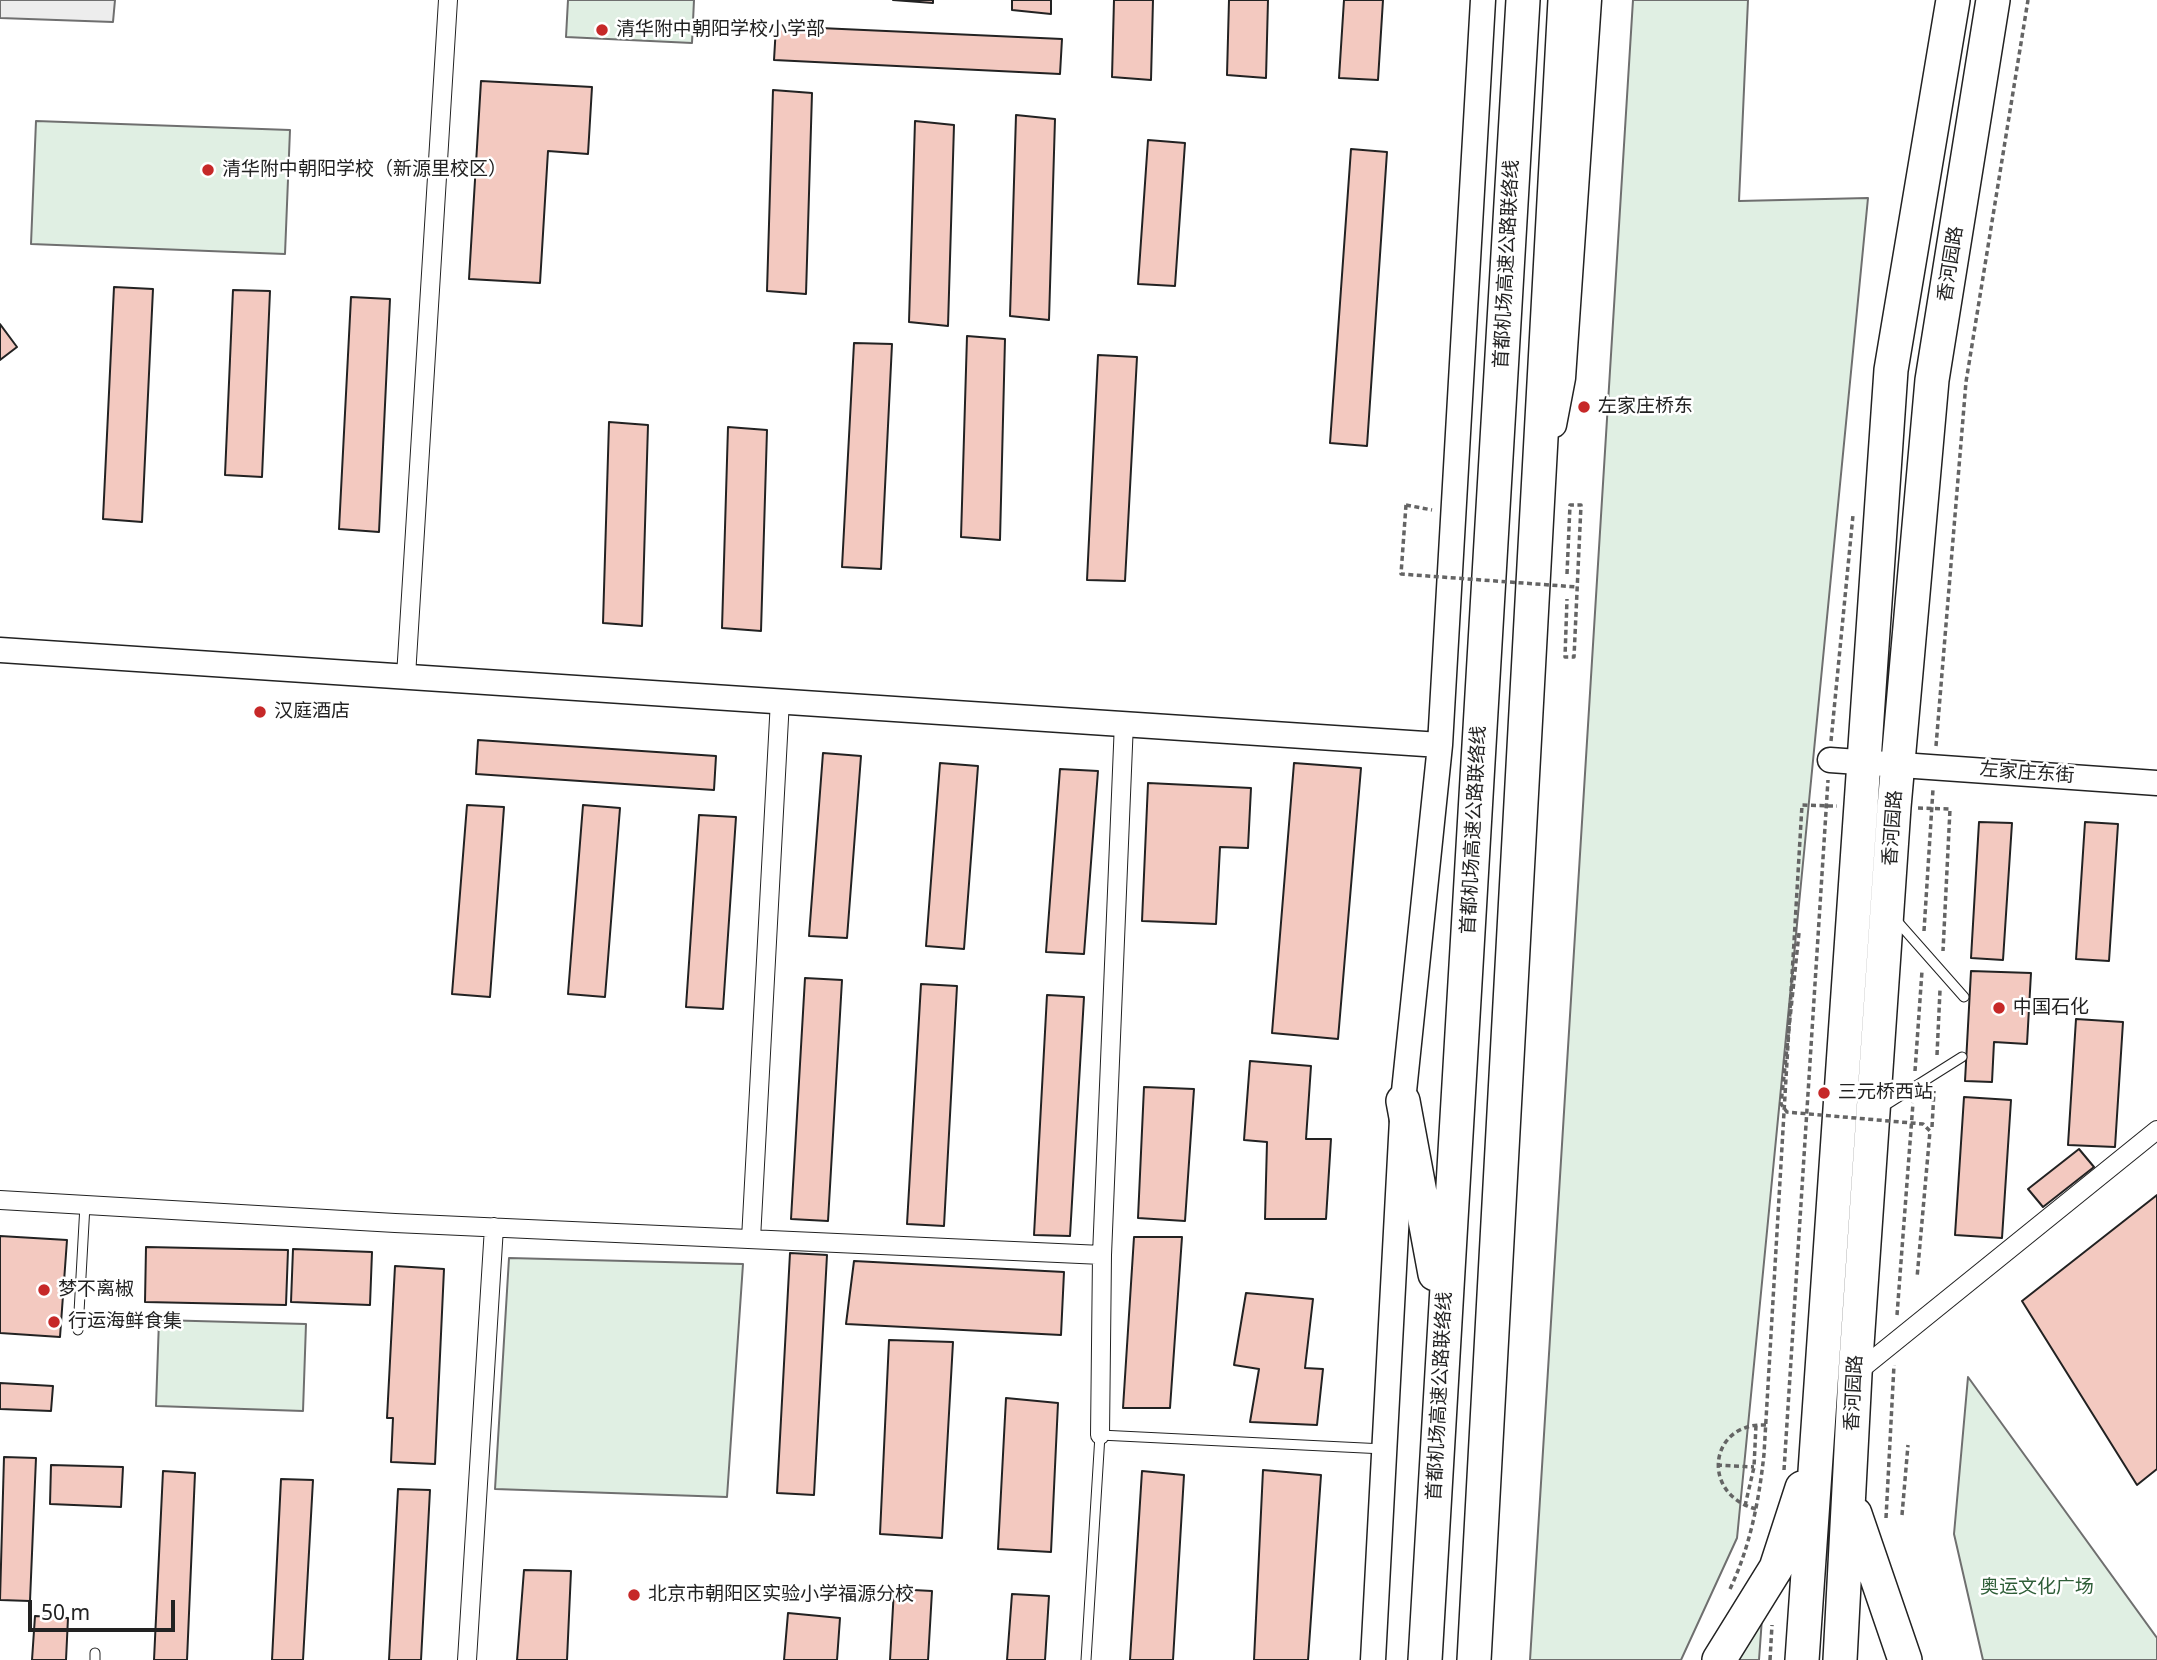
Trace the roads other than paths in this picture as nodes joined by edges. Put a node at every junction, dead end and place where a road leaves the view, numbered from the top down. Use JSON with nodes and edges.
{"nodes":[{"id":1,"x":448,"y":0,"type":"edge"},
{"id":2,"x":1483,"y":0,"type":"edge"},
{"id":3,"x":1522,"y":0,"type":"edge"},
{"id":4,"x":1565,"y":0,"type":"edge"},
{"id":5,"x":1590,"y":0,"type":"edge"},
{"id":6,"x":1953,"y":0,"type":"edge"},
{"id":7,"x":1993,"y":0,"type":"edge"},
{"id":8,"x":1533,"y":560,"type":"junction"},
{"id":9,"x":0,"y":650,"type":"edge"},
{"id":10,"x":406,"y":676,"type":"junction"},
{"id":11,"x":780,"y":700,"type":"junction"},
{"id":12,"x":1124,"y":722,"type":"junction"},
{"id":13,"x":1440,"y":744,"type":"junction"},
{"id":14,"x":1846,"y":762,"type":"junction"},
{"id":15,"x":1897,"y":765,"type":"junction"},
{"id":16,"x":2157,"y":783,"type":"edge"},
{"id":17,"x":1887,"y":910,"type":"junction"},
{"id":18,"x":1964,"y":997,"type":"dead end"},
{"id":19,"x":1962,"y":1057,"type":"dead end"},
{"id":20,"x":1403,"y":1101,"type":"junction"},
{"id":21,"x":1873,"y":1113,"type":"junction"},
{"id":22,"x":2157,"y":1130,"type":"edge"},
{"id":23,"x":0,"y":1200,"type":"edge"},
{"id":24,"x":85,"y":1205,"type":"junction"},
{"id":25,"x":494,"y":1227,"type":"junction"},
{"id":26,"x":751,"y":1239,"type":"junction"},
{"id":27,"x":1102,"y":1255,"type":"junction"},
{"id":28,"x":1444,"y":1325,"type":"junction"},
{"id":29,"x":78,"y":1330,"type":"dead end"},
{"id":30,"x":1855,"y":1374,"type":"junction"},
{"id":31,"x":1100,"y":1435,"type":"junction"},
{"id":32,"x":1817,"y":1439,"type":"junction"},
{"id":33,"x":1385,"y":1449,"type":"junction"},
{"id":34,"x":1849,"y":1498,"type":"junction"},
{"id":35,"x":467,"y":1660,"type":"edge"},
{"id":36,"x":1086,"y":1660,"type":"edge"},
{"id":37,"x":1373,"y":1660,"type":"edge"},
{"id":38,"x":1425,"y":1660,"type":"edge"},
{"id":39,"x":1474,"y":1660,"type":"edge"},
{"id":40,"x":1719,"y":1660,"type":"edge"},
{"id":41,"x":1802,"y":1660,"type":"edge"},
{"id":42,"x":1840,"y":1660,"type":"edge"},
{"id":43,"x":1905,"y":1660,"type":"edge"}],
"edges":[{"from":1,"to":10,"type":"street"},
{"from":2,"to":13,"type":"main road"},
{"from":3,"to":28,"type":"highway","name":"首都机场高速公路联络线"},
{"from":4,"to":8,"type":"highway"},
{"from":5,"to":8,"type":"main road"},
{"from":6,"to":14,"type":"highway","name":"香河园路"},
{"from":7,"to":15,"type":"highway","name":"香河园路"},
{"from":8,"to":39,"type":"highway"},
{"from":9,"to":10,"type":"main road"},
{"from":10,"to":11,"type":"main road"},
{"from":11,"to":12,"type":"main road"},
{"from":11,"to":26,"type":"street"},
{"from":12,"to":13,"type":"main road"},
{"from":12,"to":27,"type":"street"},
{"from":13,"to":20,"type":"main road"},
{"from":14,"to":15,"type":"main road","name":"左家庄东街"},
{"from":14,"to":32,"type":"highway","name":"香河园路"},
{"from":15,"to":16,"type":"main road","name":"左家庄东街"},
{"from":15,"to":17,"type":"highway","name":"香河园路"},
{"from":17,"to":18,"type":"lane"},
{"from":17,"to":21,"type":"highway","name":"香河园路"},
{"from":19,"to":21,"type":"lane"},
{"from":20,"to":28,"type":"highway"},
{"from":20,"to":33,"type":"main road"},
{"from":21,"to":30,"type":"highway","name":"香河园路"},
{"from":22,"to":30,"type":"street"},
{"from":23,"to":24,"type":"street"},
{"from":24,"to":25,"type":"street"},
{"from":24,"to":29,"type":"lane"},
{"from":25,"to":26,"type":"street"},
{"from":25,"to":35,"type":"street"},
{"from":26,"to":27,"type":"street"},
{"from":27,"to":31,"type":"street"},
{"from":28,"to":38,"type":"highway","name":"首都机场高速公路联络线"},
{"from":30,"to":34,"type":"highway","name":"香河园路"},
{"from":31,"to":33,"type":"lane"},
{"from":31,"to":36,"type":"lane"},
{"from":32,"to":40,"type":"highway"},
{"from":32,"to":41,"type":"highway","name":"香河园路"},
{"from":33,"to":37,"type":"main road"},
{"from":34,"to":42,"type":"highway","name":"香河园路"},
{"from":34,"to":43,"type":"highway"}]}
